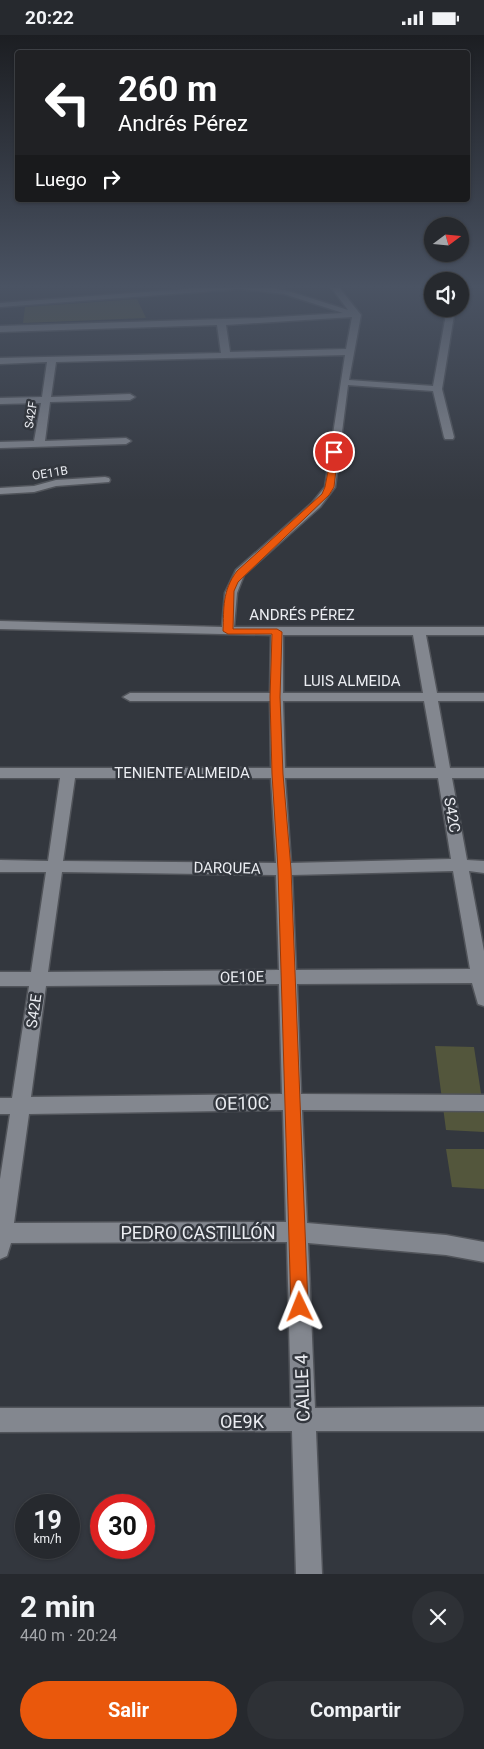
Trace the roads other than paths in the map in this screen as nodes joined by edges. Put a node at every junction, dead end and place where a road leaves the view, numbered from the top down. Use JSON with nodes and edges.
{"nodes":[{"id":1,"x":115,"y":358,"type":"edge"},
{"id":2,"x":349,"y":358,"type":"edge"},
{"id":3,"x":442,"y":358,"type":"edge"},
{"id":4,"x":52,"y":360,"type":"junction"},
{"id":5,"x":0,"y":361,"type":"edge"},
{"id":6,"x":344,"y":382,"type":"junction"},
{"id":7,"x":437,"y":389,"type":"junction"},
{"id":8,"x":130,"y":397,"type":"dead end"},
{"id":9,"x":46,"y":400,"type":"junction"},
{"id":10,"x":0,"y":401,"type":"edge"},
{"id":11,"x":449,"y":437,"type":"dead end"},
{"id":12,"x":126,"y":441,"type":"dead end"},
{"id":13,"x":39,"y":444,"type":"junction"},
{"id":14,"x":0,"y":445,"type":"edge"},
{"id":15,"x":105,"y":480,"type":"dead end"},
{"id":16,"x":0,"y":491,"type":"edge"},
{"id":17,"x":0,"y":625,"type":"edge"},
{"id":18,"x":228,"y":631,"type":"junction"},
{"id":19,"x":484,"y":631,"type":"edge"},
{"id":20,"x":277,"y":632,"type":"junction"},
{"id":21,"x":419,"y":632,"type":"junction"},
{"id":22,"x":130,"y":697,"type":"dead end"},
{"id":23,"x":275,"y":697,"type":"junction"},
{"id":24,"x":484,"y":697,"type":"edge"},
{"id":25,"x":430,"y":698,"type":"junction"},
{"id":26,"x":0,"y":773,"type":"edge"},
{"id":27,"x":68,"y":773,"type":"junction"},
{"id":28,"x":444,"y":773,"type":"junction"},
{"id":29,"x":484,"y":773,"type":"edge"},
{"id":30,"x":277,"y":774,"type":"junction"},
{"id":31,"x":460,"y":865,"type":"junction"},
{"id":32,"x":0,"y":866,"type":"edge"},
{"id":33,"x":55,"y":866,"type":"junction"},
{"id":34,"x":484,"y":867,"type":"edge"},
{"id":35,"x":284,"y":869,"type":"junction"},
{"id":36,"x":482,"y":976,"type":"edge"},
{"id":37,"x":287,"y":977,"type":"junction"},
{"id":38,"x":0,"y":979,"type":"edge"},
{"id":39,"x":38,"y":979,"type":"junction"},
{"id":40,"x":484,"y":999,"type":"edge"},
{"id":41,"x":293,"y":1102,"type":"junction"},
{"id":42,"x":484,"y":1103,"type":"edge"},
{"id":43,"x":0,"y":1106,"type":"edge"},
{"id":44,"x":20,"y":1107,"type":"junction"},
{"id":45,"x":298,"y":1232,"type":"junction"},
{"id":46,"x":1,"y":1238,"type":"edge"},
{"id":47,"x":484,"y":1252,"type":"edge"},
{"id":48,"x":484,"y":1419,"type":"edge"},
{"id":49,"x":0,"y":1420,"type":"edge"},
{"id":50,"x":303,"y":1421,"type":"junction"},
{"id":51,"x":309,"y":1574,"type":"edge"}],
"edges":[{"from":1,"to":4,"type":"street"},
{"from":2,"to":6,"type":"street"},
{"from":3,"to":7,"type":"street"},
{"from":4,"to":5,"type":"street"},
{"from":4,"to":9,"type":"street","name":"S42F"},
{"from":6,"to":7,"type":"street"},
{"from":6,"to":18,"type":"street"},
{"from":7,"to":11,"type":"street"},
{"from":8,"to":9,"type":"street"},
{"from":9,"to":10,"type":"street"},
{"from":9,"to":13,"type":"street","name":"S42F"},
{"from":12,"to":13,"type":"street"},
{"from":13,"to":14,"type":"street"},
{"from":15,"to":16,"type":"street","name":"OE11B"},
{"from":17,"to":18,"type":"street","name":"ANDRÉS PÉREZ"},
{"from":18,"to":20,"type":"street","name":"ANDRÉS PÉREZ"},
{"from":19,"to":21,"type":"street","name":"ANDRÉS PÉREZ"},
{"from":20,"to":21,"type":"street","name":"ANDRÉS PÉREZ"},
{"from":20,"to":23,"type":"street","name":"CALLE 4"},
{"from":21,"to":25,"type":"street","name":"S42C"},
{"from":22,"to":23,"type":"street","name":"LUIS ALMEIDA"},
{"from":23,"to":25,"type":"street","name":"LUIS ALMEIDA"},
{"from":23,"to":30,"type":"street","name":"CALLE 4"},
{"from":24,"to":25,"type":"street","name":"LUIS ALMEIDA"},
{"from":25,"to":28,"type":"street","name":"S42C"},
{"from":26,"to":27,"type":"street","name":"TENIENTE ALMEIDA"},
{"from":27,"to":30,"type":"street","name":"TENIENTE ALMEIDA"},
{"from":27,"to":33,"type":"street","name":"S42E"},
{"from":28,"to":29,"type":"street","name":"TENIENTE ALMEIDA"},
{"from":28,"to":30,"type":"street","name":"TENIENTE ALMEIDA"},
{"from":28,"to":31,"type":"street","name":"S42C"},
{"from":30,"to":35,"type":"street","name":"CALLE 4"},
{"from":31,"to":34,"type":"street","name":"DARQUEA"},
{"from":31,"to":35,"type":"street","name":"DARQUEA"},
{"from":31,"to":36,"type":"street","name":"S42C"},
{"from":32,"to":33,"type":"street","name":"DARQUEA"},
{"from":33,"to":35,"type":"street","name":"DARQUEA"},
{"from":33,"to":39,"type":"street","name":"S42E"},
{"from":35,"to":37,"type":"street","name":"CALLE 4"},
{"from":36,"to":37,"type":"street","name":"OE10E"},
{"from":36,"to":40,"type":"street","name":"S42C"},
{"from":37,"to":39,"type":"street","name":"OE10E"},
{"from":37,"to":41,"type":"street","name":"CALLE 4"},
{"from":38,"to":39,"type":"street","name":"OE10E"},
{"from":39,"to":44,"type":"street","name":"S42E"},
{"from":41,"to":42,"type":"street","name":"OE10C"},
{"from":41,"to":44,"type":"street","name":"OE10C"},
{"from":41,"to":45,"type":"street","name":"CALLE 4"},
{"from":43,"to":44,"type":"street","name":"OE10C"},
{"from":44,"to":46,"type":"street","name":"S42E"},
{"from":45,"to":46,"type":"street","name":"PEDRO CASTILLÓN"},
{"from":45,"to":47,"type":"street","name":"PEDRO CASTILLÓN"},
{"from":45,"to":50,"type":"street","name":"CALLE 4"},
{"from":48,"to":50,"type":"street","name":"OE9K"},
{"from":49,"to":50,"type":"street","name":"OE9K"},
{"from":50,"to":51,"type":"street","name":"CALLE 4"}]}
